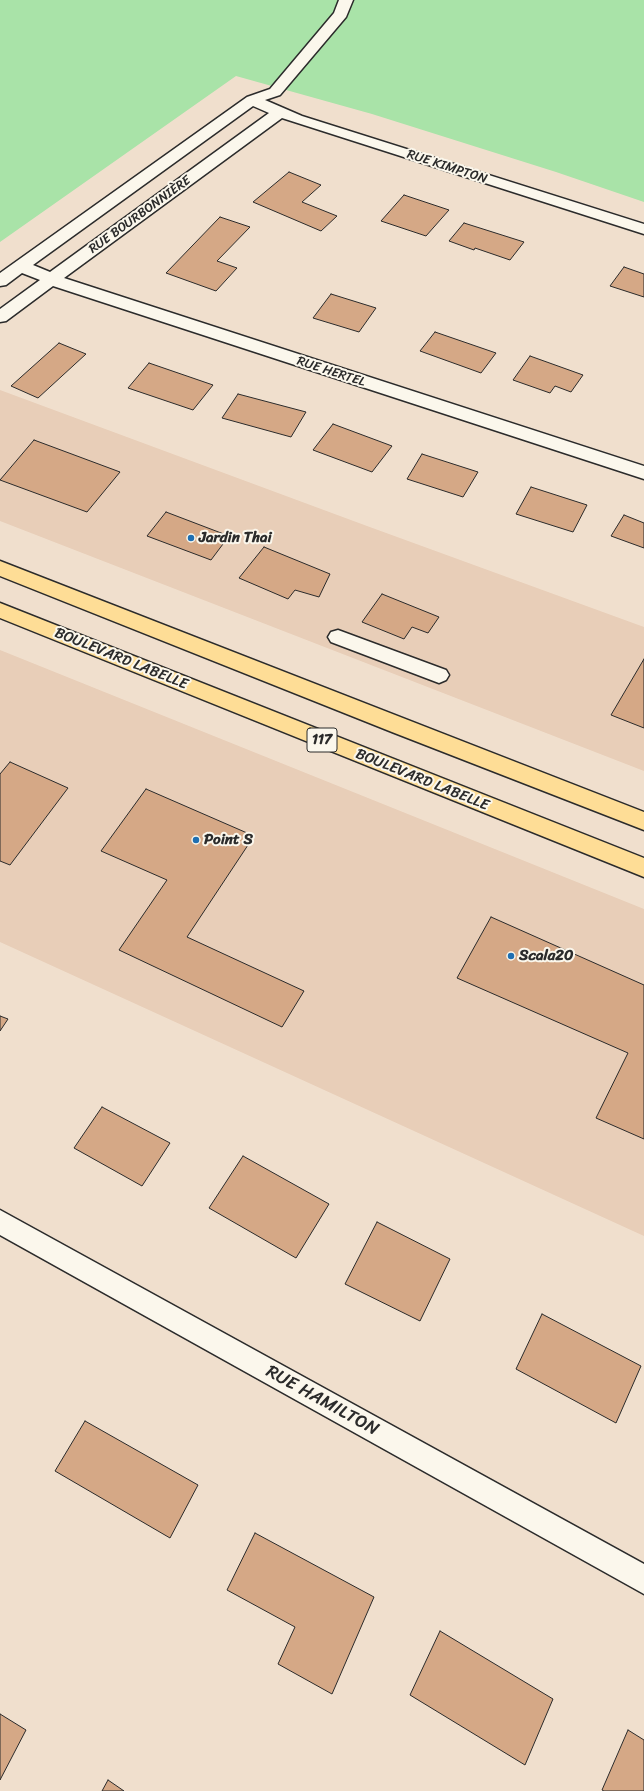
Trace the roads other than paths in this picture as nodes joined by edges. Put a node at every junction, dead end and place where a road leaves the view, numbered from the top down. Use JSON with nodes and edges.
{"nodes":[{"id":1,"x":346,"y":0,"type":"edge"},
{"id":2,"x":275,"y":92,"type":"junction"},
{"id":3,"x":252,"y":100,"type":"junction"},
{"id":4,"x":280,"y":112,"type":"junction"},
{"id":5,"x":644,"y":229,"type":"edge"},
{"id":6,"x":21,"y":266,"type":"junction"},
{"id":7,"x":52,"y":279,"type":"junction"},
{"id":8,"x":0,"y":281,"type":"edge"},
{"id":9,"x":0,"y":317,"type":"edge"},
{"id":10,"x":644,"y":473,"type":"edge"},
{"id":11,"x":0,"y":568,"type":"edge"},
{"id":12,"x":0,"y":610,"type":"edge"},
{"id":13,"x":338,"y":637,"type":"dead end"},
{"id":14,"x":439,"y":674,"type":"dead end"},
{"id":15,"x":644,"y":821,"type":"edge"},
{"id":16,"x":644,"y":868,"type":"edge"},
{"id":17,"x":0,"y":1222,"type":"edge"},
{"id":18,"x":644,"y":1580,"type":"edge"}],
"edges":[{"from":1,"to":2,"type":"street"},
{"from":2,"to":3,"type":"street","name":"RUE BOURBONNIÈRE"},
{"from":2,"to":4,"type":"street"},
{"from":3,"to":4,"type":"street","name":"RUE KIMPTON"},
{"from":3,"to":6,"type":"street","name":"RUE BOURBONNIÈRE"},
{"from":4,"to":5,"type":"street","name":"RUE KIMPTON"},
{"from":4,"to":7,"type":"street","name":"RUE BOURBONNIÈRE"},
{"from":6,"to":7,"type":"street","name":"RUE HERTEL"},
{"from":6,"to":8,"type":"street","name":"RUE BOURBONNIÈRE"},
{"from":7,"to":9,"type":"street","name":"RUE BOURBONNIÈRE"},
{"from":7,"to":10,"type":"street","name":"RUE HERTEL"},
{"from":11,"to":15,"type":"main road"},
{"from":12,"to":16,"type":"main road","name":"BOULEVARD LABELLE","number":"117"},
{"from":13,"to":14,"type":"street"},
{"from":17,"to":18,"type":"street","name":"RUE HAMILTON"}]}
